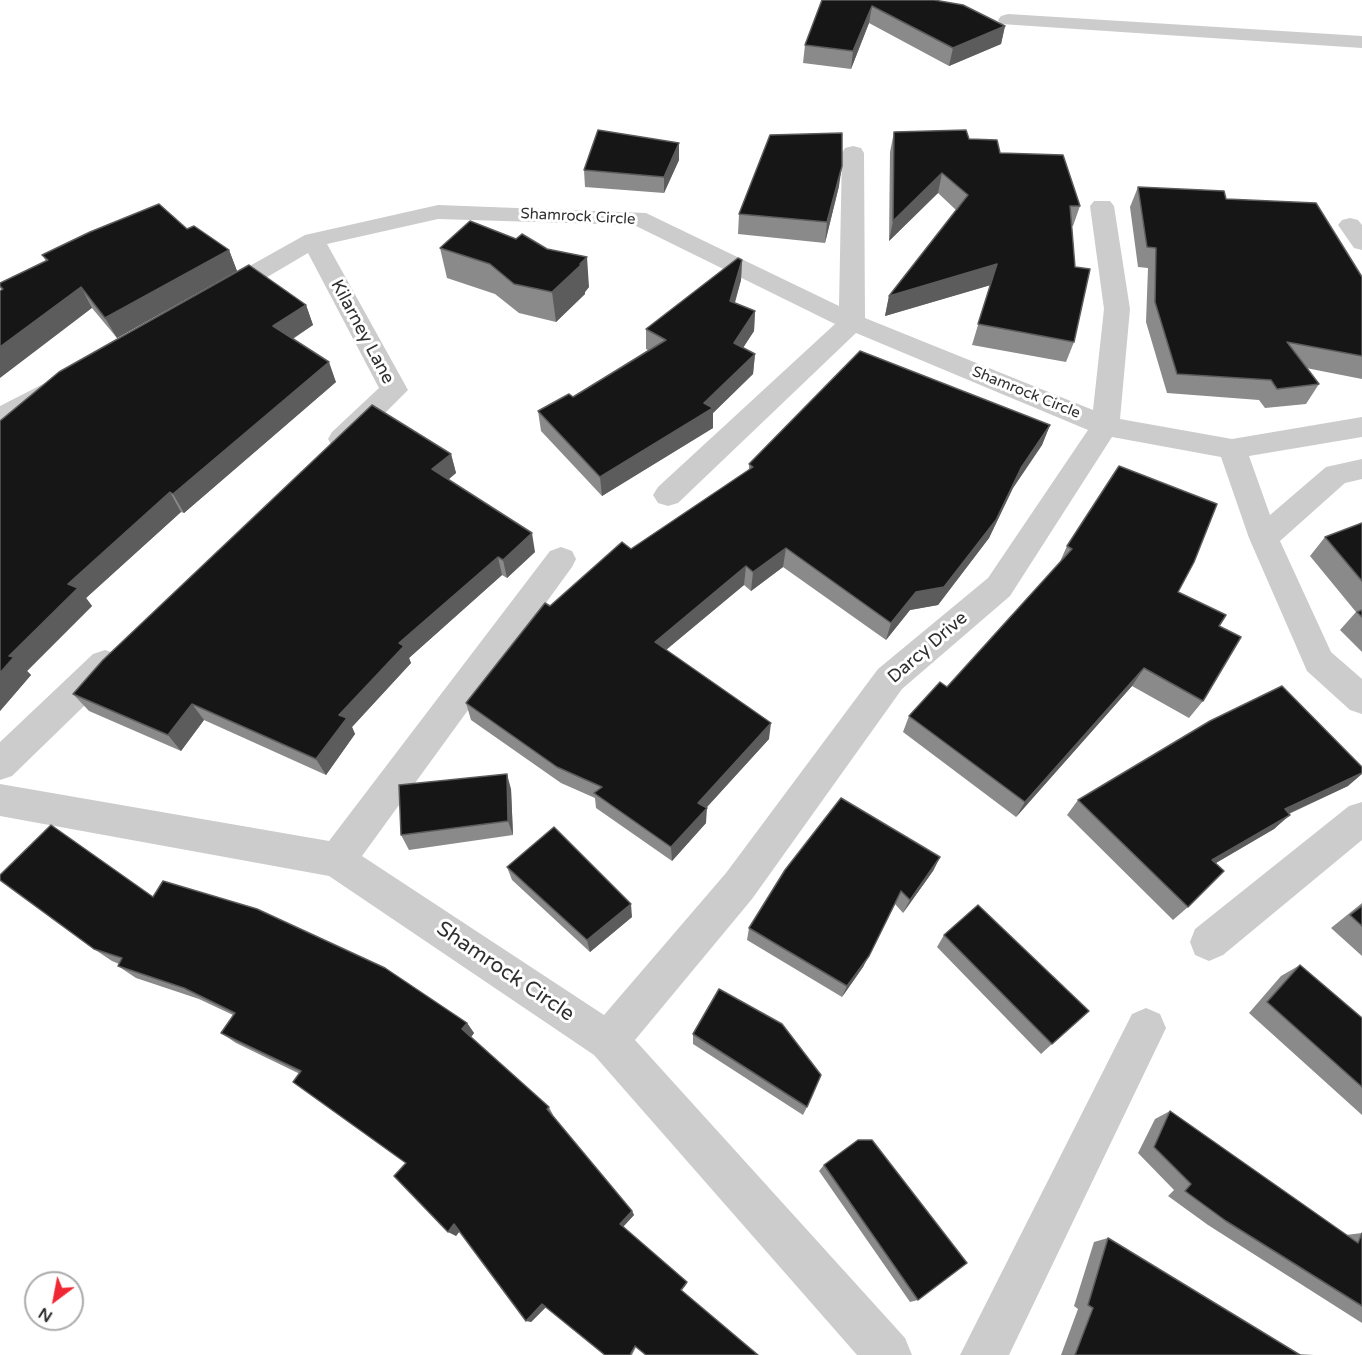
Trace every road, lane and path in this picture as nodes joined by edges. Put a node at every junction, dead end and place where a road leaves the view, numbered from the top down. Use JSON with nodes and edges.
{"nodes":[{"id":1,"x":1008,"y":20,"type":"dead end"},
{"id":2,"x":1362,"y":42,"type":"edge"},
{"id":3,"x":853,"y":153,"type":"dead end"},
{"id":4,"x":1102,"y":206,"type":"dead end"},
{"id":5,"x":313,"y":240,"type":"junction"},
{"id":6,"x":202,"y":303,"type":"edge"},
{"id":7,"x":852,"y":322,"type":"junction"},
{"id":8,"x":71,"y":378,"type":"edge"},
{"id":9,"x":0,"y":418,"type":"edge"},
{"id":10,"x":1105,"y":426,"type":"junction"},
{"id":11,"x":1362,"y":427,"type":"edge"},
{"id":12,"x":1232,"y":449,"type":"junction"},
{"id":13,"x":325,"y":455,"type":"edge"},
{"id":14,"x":1362,"y":469,"type":"edge"},
{"id":15,"x":668,"y":495,"type":"dead end"},
{"id":16,"x":1264,"y":538,"type":"junction"},
{"id":17,"x":561,"y":559,"type":"dead end"},
{"id":18,"x":128,"y":642,"type":"edge"},
{"id":19,"x":1362,"y":700,"type":"edge"},
{"id":20,"x":0,"y":765,"type":"edge"},
{"id":21,"x":0,"y":801,"type":"edge"},
{"id":22,"x":1362,"y":818,"type":"edge"},
{"id":23,"x":337,"y":860,"type":"junction"},
{"id":24,"x":1209,"y":942,"type":"dead end"},
{"id":25,"x":1146,"y":1028,"type":"dead end"},
{"id":26,"x":609,"y":1041,"type":"junction"},
{"id":27,"x":888,"y":1355,"type":"edge"},
{"id":28,"x":984,"y":1355,"type":"edge"}],
"edges":[{"from":1,"to":2,"type":"street"},
{"from":3,"to":7,"type":"street"},
{"from":4,"to":10,"type":"street","name":"Darcy Drive"},
{"from":5,"to":6,"type":"street","name":"Shamrock Circle"},
{"from":5,"to":7,"type":"street","name":"Shamrock Circle"},
{"from":5,"to":13,"type":"street","name":"Kilarney Lane"},
{"from":7,"to":10,"type":"street","name":"Shamrock Circle"},
{"from":7,"to":15,"type":"street"},
{"from":8,"to":9,"type":"street"},
{"from":10,"to":12,"type":"street","name":"Shamrock Circle"},
{"from":10,"to":26,"type":"street","name":"Darcy Drive"},
{"from":11,"to":12,"type":"street","name":"Shamrock Circle"},
{"from":12,"to":16,"type":"street"},
{"from":14,"to":16,"type":"street"},
{"from":16,"to":19,"type":"street"},
{"from":17,"to":23,"type":"street"},
{"from":18,"to":20,"type":"street"},
{"from":21,"to":23,"type":"street","name":"Shamrock Circle"},
{"from":22,"to":24,"type":"street"},
{"from":23,"to":26,"type":"street","name":"Shamrock Circle"},
{"from":25,"to":28,"type":"street"},
{"from":26,"to":27,"type":"street","name":"Shamrock Circle"}]}
